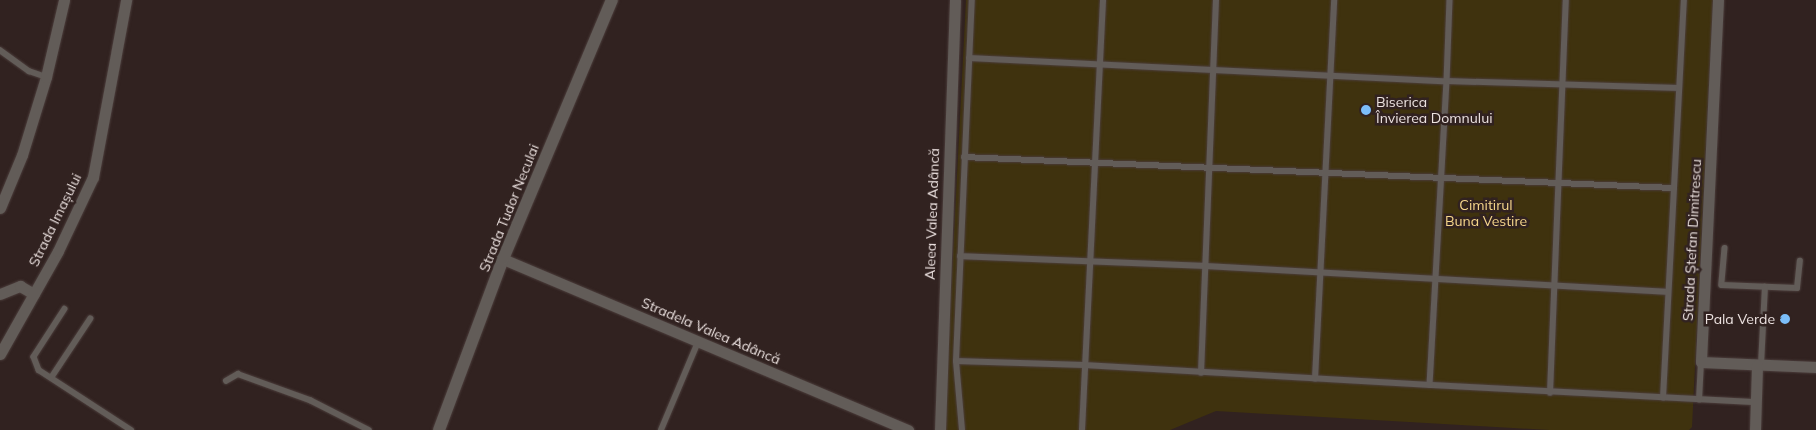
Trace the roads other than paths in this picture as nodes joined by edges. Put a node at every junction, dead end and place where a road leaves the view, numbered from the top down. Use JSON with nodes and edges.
{"nodes":[{"id":1,"x":63,"y":0,"type":"edge"},
{"id":2,"x":126,"y":0,"type":"edge"},
{"id":3,"x":612,"y":0,"type":"edge"},
{"id":4,"x":955,"y":0,"type":"edge"},
{"id":5,"x":972,"y":0,"type":"edge"},
{"id":6,"x":1103,"y":0,"type":"edge"},
{"id":7,"x":1216,"y":0,"type":"edge"},
{"id":8,"x":1334,"y":0,"type":"edge"},
{"id":9,"x":1450,"y":0,"type":"edge"},
{"id":10,"x":1566,"y":0,"type":"edge"},
{"id":11,"x":1684,"y":0,"type":"edge"},
{"id":12,"x":1718,"y":0,"type":"edge"},
{"id":13,"x":0,"y":50,"type":"edge"},
{"id":14,"x":969,"y":58,"type":"junction"},
{"id":15,"x":1100,"y":65,"type":"junction"},
{"id":16,"x":1212,"y":70,"type":"junction"},
{"id":17,"x":1330,"y":74,"type":"junction"},
{"id":18,"x":46,"y":77,"type":"junction"},
{"id":19,"x":1447,"y":81,"type":"junction"},
{"id":20,"x":1562,"y":82,"type":"junction"},
{"id":21,"x":1679,"y":88,"type":"junction"},
{"id":22,"x":964,"y":157,"type":"junction"},
{"id":23,"x":1093,"y":163,"type":"junction"},
{"id":24,"x":1208,"y":169,"type":"junction"},
{"id":25,"x":1326,"y":174,"type":"junction"},
{"id":26,"x":1444,"y":179,"type":"junction"},
{"id":27,"x":1558,"y":181,"type":"junction"},
{"id":28,"x":1674,"y":188,"type":"junction"},
{"id":29,"x":0,"y":208,"type":"edge"},
{"id":30,"x":1725,"y":248,"type":"dead end"},
{"id":31,"x":960,"y":256,"type":"junction"},
{"id":32,"x":503,"y":259,"type":"junction"},
{"id":33,"x":1800,"y":261,"type":"dead end"},
{"id":34,"x":1088,"y":262,"type":"junction"},
{"id":35,"x":1204,"y":266,"type":"junction"},
{"id":36,"x":1320,"y":274,"type":"junction"},
{"id":37,"x":1437,"y":279,"type":"junction"},
{"id":38,"x":1553,"y":285,"type":"junction"},
{"id":39,"x":1765,"y":287,"type":"junction"},
{"id":40,"x":1667,"y":292,"type":"junction"},
{"id":41,"x":0,"y":294,"type":"edge"},
{"id":42,"x":34,"y":294,"type":"junction"},
{"id":43,"x":65,"y":308,"type":"dead end"},
{"id":44,"x":90,"y":319,"type":"dead end"},
{"id":45,"x":698,"y":342,"type":"junction"},
{"id":46,"x":0,"y":354,"type":"edge"},
{"id":47,"x":956,"y":361,"type":"junction"},
{"id":48,"x":1701,"y":362,"type":"junction"},
{"id":49,"x":1084,"y":365,"type":"junction"},
{"id":50,"x":1759,"y":366,"type":"junction"},
{"id":51,"x":1816,"y":367,"type":"edge"},
{"id":52,"x":1201,"y":373,"type":"junction"},
{"id":53,"x":51,"y":378,"type":"junction"},
{"id":54,"x":1315,"y":379,"type":"junction"},
{"id":55,"x":226,"y":381,"type":"dead end"},
{"id":56,"x":1430,"y":385,"type":"junction"},
{"id":57,"x":1550,"y":393,"type":"junction"},
{"id":58,"x":1663,"y":398,"type":"junction"},
{"id":59,"x":1699,"y":400,"type":"junction"},
{"id":60,"x":1755,"y":402,"type":"junction"},
{"id":61,"x":131,"y":430,"type":"edge"},
{"id":62,"x":369,"y":430,"type":"edge"},
{"id":63,"x":439,"y":430,"type":"edge"},
{"id":64,"x":661,"y":430,"type":"edge"},
{"id":65,"x":908,"y":430,"type":"edge"},
{"id":66,"x":940,"y":430,"type":"edge"},
{"id":67,"x":962,"y":430,"type":"edge"},
{"id":68,"x":1082,"y":430,"type":"edge"},
{"id":69,"x":1755,"y":430,"type":"edge"}],
"edges":[{"from":1,"to":18,"type":"street"},
{"from":2,"to":42,"type":"street","name":"Strada Imașului"},
{"from":3,"to":32,"type":"street","name":"Strada Tudor Neculai"},
{"from":4,"to":66,"type":"street","name":"Aleea Valea Adâncă"},
{"from":5,"to":14,"type":"lane"},
{"from":6,"to":15,"type":"lane"},
{"from":7,"to":16,"type":"lane"},
{"from":8,"to":17,"type":"lane"},
{"from":9,"to":19,"type":"lane"},
{"from":10,"to":20,"type":"lane"},
{"from":11,"to":21,"type":"lane"},
{"from":12,"to":48,"type":"street","name":"Strada Ștefan Dimitrescu"},
{"from":13,"to":18,"type":"lane"},
{"from":14,"to":15,"type":"lane"},
{"from":14,"to":22,"type":"lane"},
{"from":15,"to":16,"type":"lane"},
{"from":15,"to":23,"type":"lane"},
{"from":16,"to":17,"type":"lane"},
{"from":16,"to":24,"type":"lane"},
{"from":17,"to":19,"type":"lane"},
{"from":17,"to":25,"type":"lane"},
{"from":18,"to":29,"type":"street"},
{"from":19,"to":20,"type":"lane"},
{"from":19,"to":26,"type":"lane"},
{"from":20,"to":21,"type":"lane"},
{"from":20,"to":27,"type":"lane"},
{"from":21,"to":28,"type":"lane"},
{"from":22,"to":23,"type":"lane"},
{"from":22,"to":31,"type":"lane"},
{"from":23,"to":24,"type":"lane"},
{"from":23,"to":34,"type":"lane"},
{"from":24,"to":25,"type":"lane"},
{"from":24,"to":35,"type":"lane"},
{"from":25,"to":26,"type":"lane"},
{"from":25,"to":36,"type":"lane"},
{"from":26,"to":27,"type":"lane"},
{"from":26,"to":37,"type":"lane"},
{"from":27,"to":28,"type":"lane"},
{"from":27,"to":38,"type":"lane"},
{"from":28,"to":40,"type":"lane"},
{"from":30,"to":39,"type":"lane"},
{"from":31,"to":34,"type":"lane"},
{"from":31,"to":47,"type":"lane"},
{"from":32,"to":45,"type":"street","name":"Stradela Valea Adâncă"},
{"from":32,"to":63,"type":"street","name":"Strada Tudor Neculai"},
{"from":33,"to":39,"type":"lane"},
{"from":34,"to":35,"type":"lane"},
{"from":34,"to":49,"type":"lane"},
{"from":35,"to":36,"type":"lane"},
{"from":35,"to":52,"type":"lane"},
{"from":36,"to":37,"type":"lane"},
{"from":36,"to":54,"type":"lane"},
{"from":37,"to":38,"type":"lane"},
{"from":37,"to":56,"type":"lane"},
{"from":38,"to":40,"type":"lane"},
{"from":38,"to":57,"type":"lane"},
{"from":39,"to":50,"type":"lane"},
{"from":40,"to":58,"type":"lane"},
{"from":41,"to":42,"type":"street"},
{"from":42,"to":46,"type":"street","name":"Strada Imașului"},
{"from":43,"to":53,"type":"lane"},
{"from":44,"to":53,"type":"lane"},
{"from":45,"to":64,"type":"lane"},
{"from":45,"to":65,"type":"street","name":"Stradela Valea Adâncă"},
{"from":47,"to":49,"type":"lane"},
{"from":47,"to":67,"type":"lane"},
{"from":48,"to":50,"type":"street"},
{"from":48,"to":59,"type":"lane"},
{"from":49,"to":52,"type":"lane"},
{"from":49,"to":68,"type":"lane"},
{"from":50,"to":51,"type":"street"},
{"from":50,"to":60,"type":"street"},
{"from":52,"to":54,"type":"lane"},
{"from":53,"to":61,"type":"lane"},
{"from":54,"to":56,"type":"lane"},
{"from":55,"to":62,"type":"lane"},
{"from":56,"to":57,"type":"lane"},
{"from":57,"to":58,"type":"lane"},
{"from":58,"to":59,"type":"lane"},
{"from":59,"to":60,"type":"lane"},
{"from":60,"to":69,"type":"street"}]}
